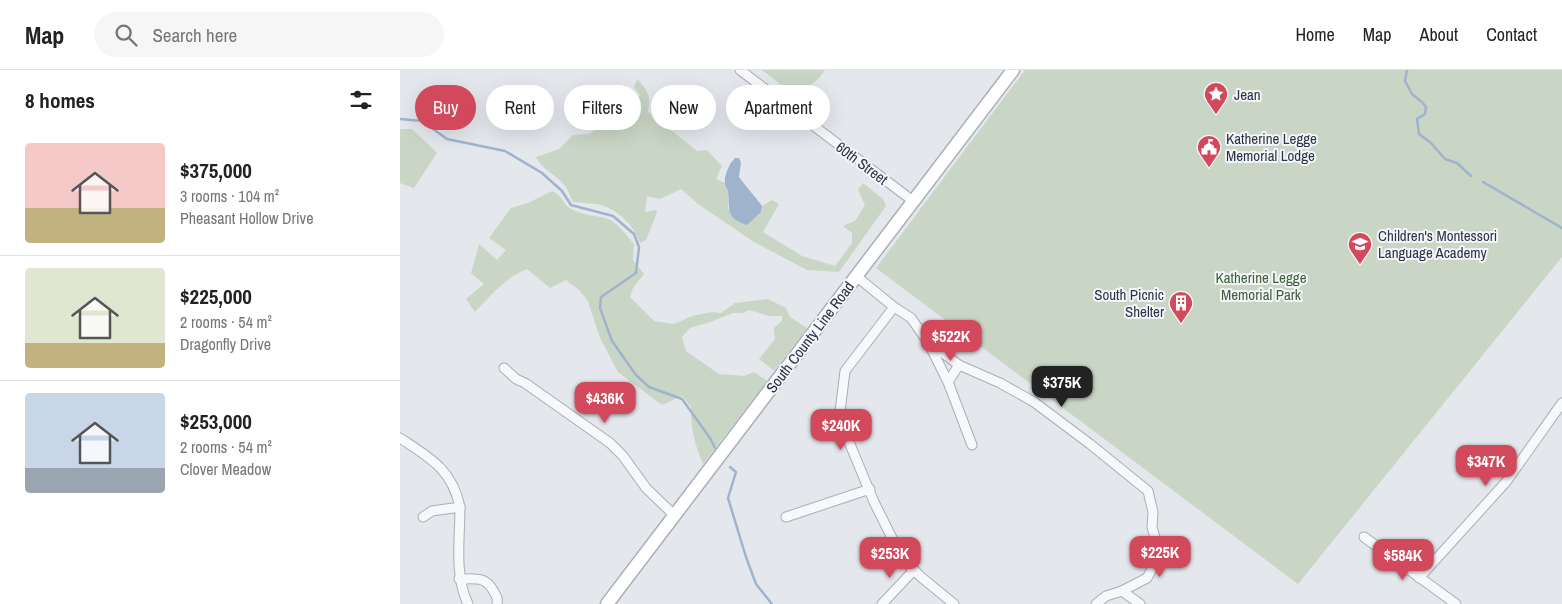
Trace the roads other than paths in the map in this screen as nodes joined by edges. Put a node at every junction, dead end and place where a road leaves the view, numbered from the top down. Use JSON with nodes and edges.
{"nodes":[{"id":1,"x":740,"y":70,"type":"edge"},
{"id":2,"x":1013,"y":70,"type":"edge"},
{"id":3,"x":913,"y":201,"type":"junction"},
{"id":4,"x":856,"y":276,"type":"junction"},
{"id":5,"x":894,"y":307,"type":"junction"},
{"id":6,"x":928,"y":342,"type":"junction"},
{"id":7,"x":959,"y":366,"type":"junction"},
{"id":8,"x":504,"y":368,"type":"dead end"},
{"id":9,"x":948,"y":382,"type":"junction"},
{"id":10,"x":1561,"y":408,"type":"edge"},
{"id":11,"x":400,"y":438,"type":"edge"},
{"id":12,"x":972,"y":445,"type":"dead end"},
{"id":13,"x":870,"y":489,"type":"junction"},
{"id":14,"x":460,"y":507,"type":"junction"},
{"id":15,"x":674,"y":516,"type":"junction"},
{"id":16,"x":422,"y":517,"type":"dead end"},
{"id":17,"x":786,"y":517,"type":"dead end"},
{"id":18,"x":1364,"y":537,"type":"dead end"},
{"id":19,"x":914,"y":570,"type":"junction"},
{"id":20,"x":1419,"y":578,"type":"junction"},
{"id":21,"x":459,"y":579,"type":"junction"},
{"id":22,"x":1122,"y":591,"type":"junction"},
{"id":23,"x":468,"y":604,"type":"edge"},
{"id":24,"x":497,"y":604,"type":"edge"},
{"id":25,"x":607,"y":604,"type":"edge"},
{"id":26,"x":882,"y":604,"type":"edge"},
{"id":27,"x":954,"y":604,"type":"edge"},
{"id":28,"x":1096,"y":604,"type":"edge"},
{"id":29,"x":1140,"y":604,"type":"edge"},
{"id":30,"x":1456,"y":604,"type":"edge"}],
"edges":[{"from":1,"to":3,"type":"street","name":"60th Street"},
{"from":2,"to":3,"type":"main road","name":"South County Line Road"},
{"from":3,"to":4,"type":"main road","name":"South County Line Road"},
{"from":4,"to":5,"type":"street"},
{"from":4,"to":15,"type":"main road","name":"South County Line Road"},
{"from":5,"to":6,"type":"street"},
{"from":5,"to":13,"type":"street"},
{"from":6,"to":7,"type":"street"},
{"from":6,"to":9,"type":"street"},
{"from":7,"to":9,"type":"street"},
{"from":7,"to":22,"type":"street"},
{"from":8,"to":15,"type":"street"},
{"from":9,"to":12,"type":"street"},
{"from":10,"to":20,"type":"street"},
{"from":11,"to":14,"type":"street"},
{"from":13,"to":17,"type":"street"},
{"from":13,"to":19,"type":"street"},
{"from":14,"to":16,"type":"street"},
{"from":14,"to":21,"type":"street"},
{"from":15,"to":25,"type":"main road","name":"South County Line Road"},
{"from":18,"to":20,"type":"street"},
{"from":19,"to":26,"type":"street"},
{"from":19,"to":27,"type":"street"},
{"from":20,"to":30,"type":"street"},
{"from":21,"to":23,"type":"street"},
{"from":21,"to":24,"type":"street"},
{"from":22,"to":28,"type":"street"},
{"from":22,"to":29,"type":"street"}]}
